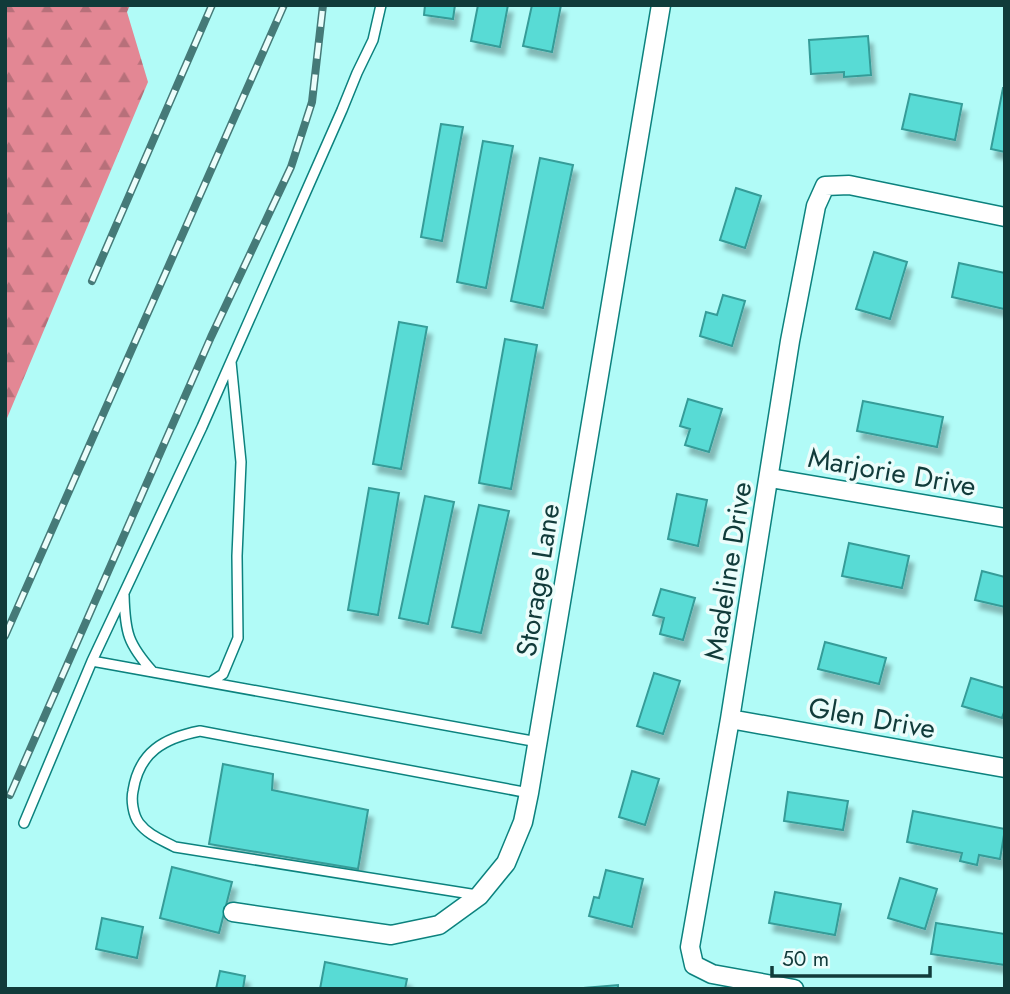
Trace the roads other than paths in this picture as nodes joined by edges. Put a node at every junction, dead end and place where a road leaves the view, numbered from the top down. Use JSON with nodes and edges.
{"nodes":[{"id":1,"x":381,"y":5,"type":"edge"},
{"id":2,"x":661,"y":5,"type":"edge"},
{"id":3,"x":1005,"y":217,"type":"edge"},
{"id":4,"x":231,"y":360,"type":"junction"},
{"id":5,"x":770,"y":478,"type":"junction"},
{"id":6,"x":1005,"y":518,"type":"edge"},
{"id":7,"x":124,"y":593,"type":"junction"},
{"id":8,"x":92,"y":661,"type":"junction"},
{"id":9,"x":153,"y":672,"type":"junction"},
{"id":10,"x":211,"y":682,"type":"junction"},
{"id":11,"x":730,"y":719,"type":"junction"},
{"id":12,"x":538,"y":742,"type":"junction"},
{"id":13,"x":1005,"y":768,"type":"edge"},
{"id":14,"x":529,"y":793,"type":"junction"},
{"id":15,"x":24,"y":823,"type":"dead end"},
{"id":16,"x":479,"y":895,"type":"junction"},
{"id":17,"x":233,"y":912,"type":"dead end"},
{"id":18,"x":794,"y":989,"type":"edge"}],
"edges":[{"from":1,"to":4,"type":"lane"},
{"from":2,"to":12,"type":"street","name":"Storage Lane"},
{"from":3,"to":5,"type":"street","name":"Madeline Drive"},
{"from":4,"to":7,"type":"lane"},
{"from":4,"to":10,"type":"lane"},
{"from":5,"to":6,"type":"street","name":"Marjorie Drive"},
{"from":5,"to":11,"type":"street","name":"Madeline Drive"},
{"from":7,"to":8,"type":"lane"},
{"from":7,"to":9,"type":"lane"},
{"from":8,"to":9,"type":"lane"},
{"from":8,"to":15,"type":"lane"},
{"from":9,"to":10,"type":"lane"},
{"from":10,"to":12,"type":"lane"},
{"from":11,"to":13,"type":"street","name":"Glen Drive"},
{"from":11,"to":18,"type":"street","name":"Madeline Drive"},
{"from":12,"to":14,"type":"street","name":"Storage Lane"},
{"from":14,"to":16,"type":"street","name":"Storage Lane"},
{"from":14,"to":16,"type":"lane"},
{"from":16,"to":17,"type":"street","name":"Storage Lane"}]}
